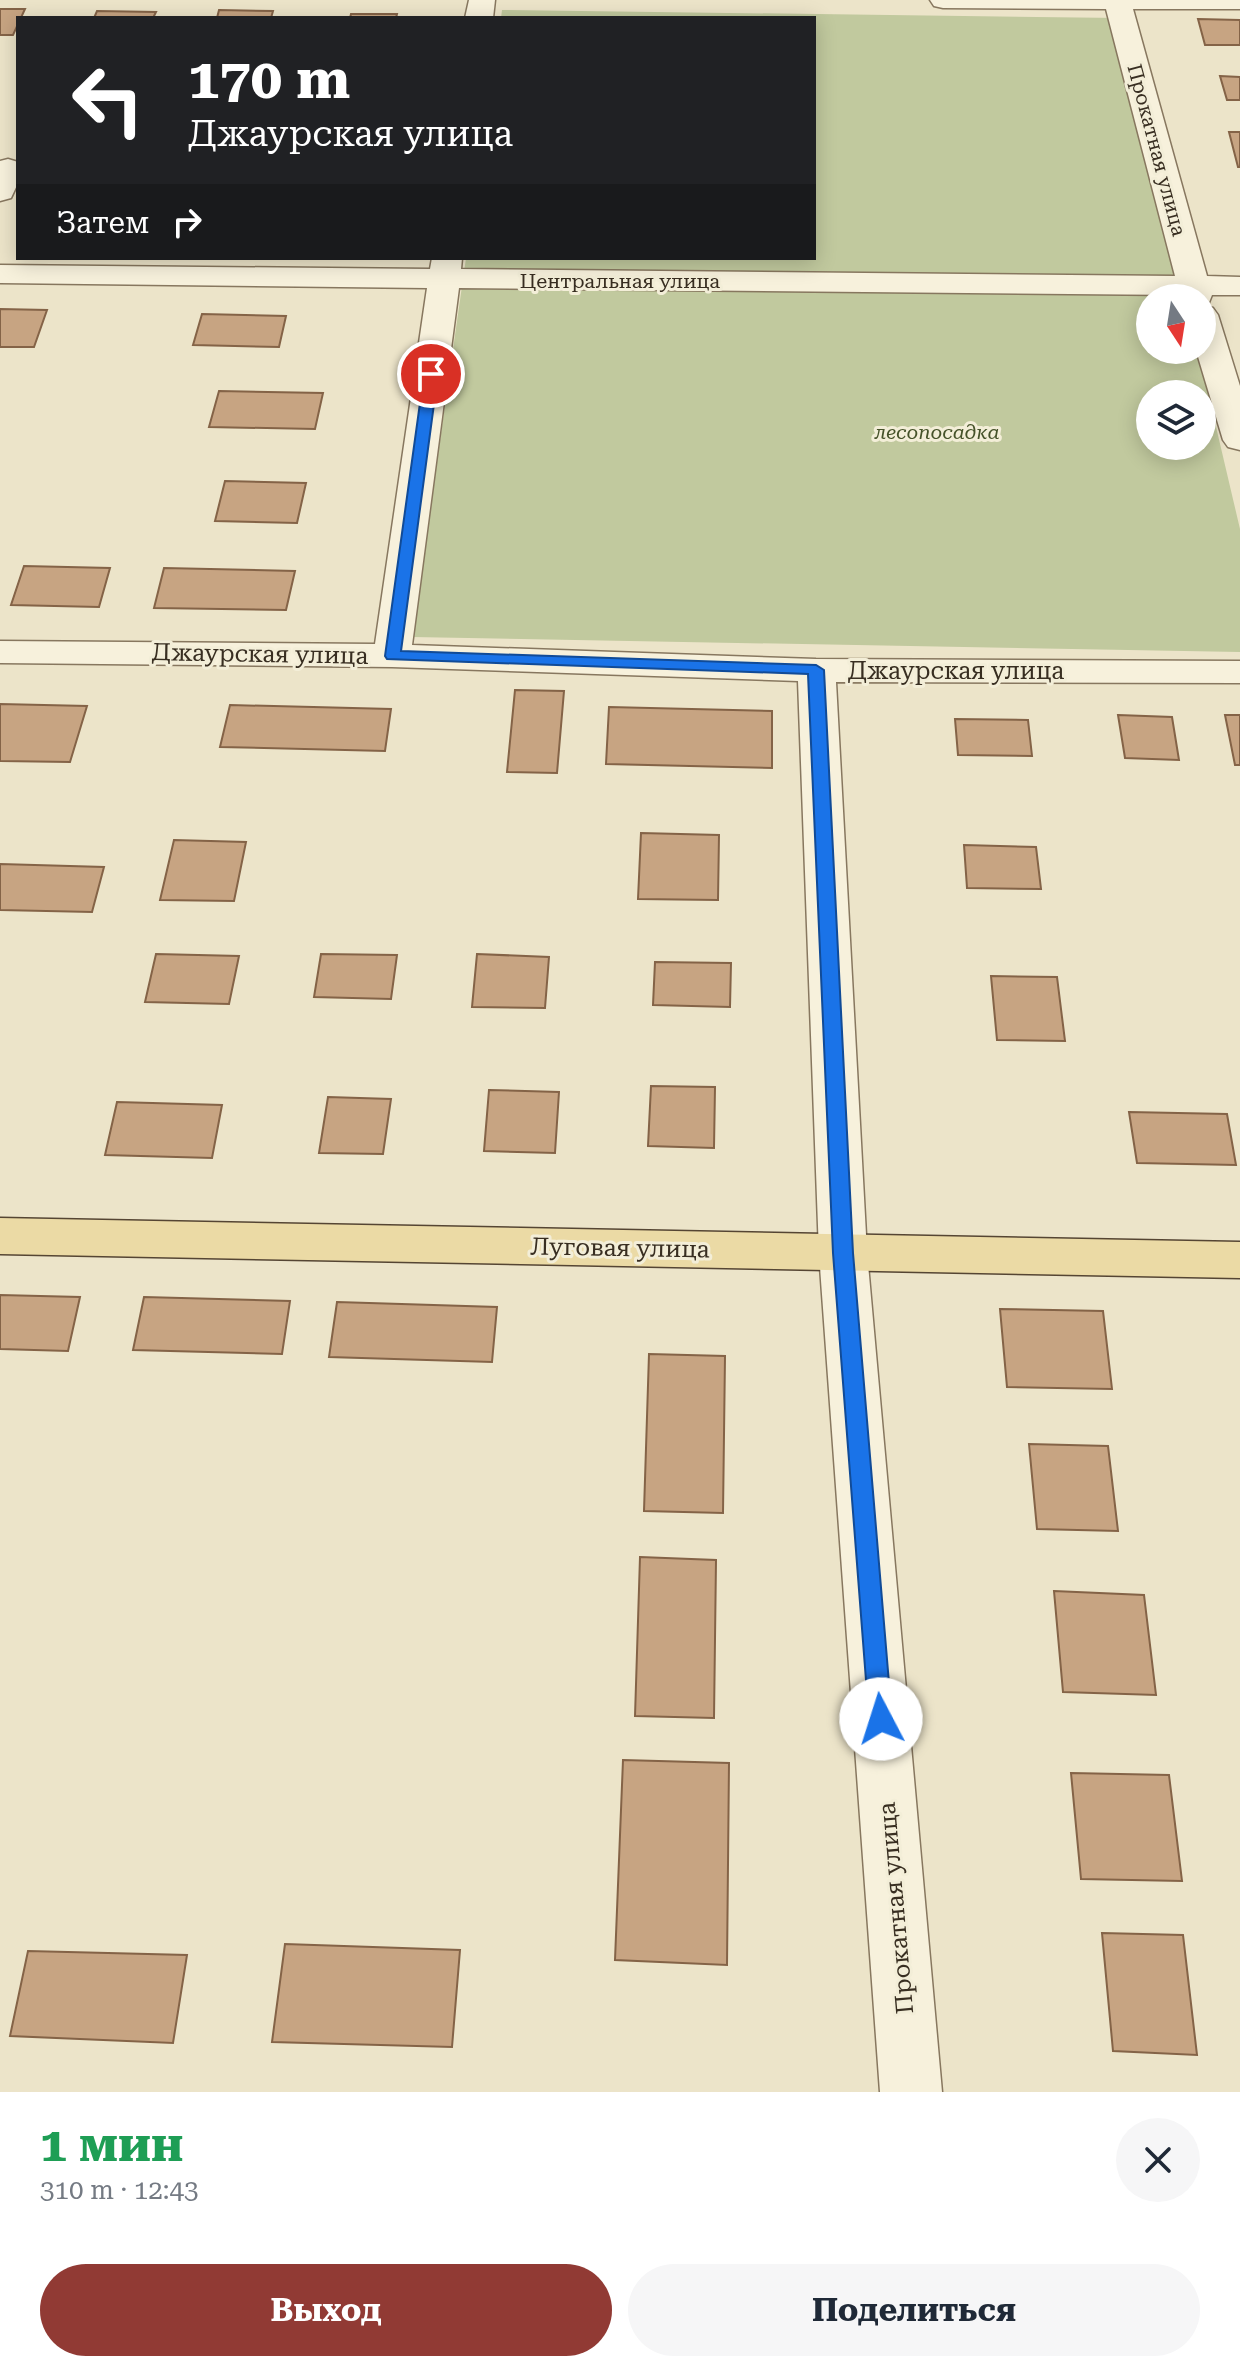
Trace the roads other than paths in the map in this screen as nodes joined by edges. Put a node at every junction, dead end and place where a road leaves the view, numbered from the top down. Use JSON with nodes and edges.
{"nodes":[{"id":1,"x":943,"y":0,"type":"edge"},
{"id":2,"x":1164,"y":0,"type":"edge"},
{"id":3,"x":1117,"y":1,"type":"edge"},
{"id":4,"x":1240,"y":1,"type":"edge"},
{"id":5,"x":446,"y":269,"type":"edge"},
{"id":6,"x":0,"y":274,"type":"edge"},
{"id":7,"x":1193,"y":284,"type":"edge"},
{"id":8,"x":1240,"y":286,"type":"edge"},
{"id":9,"x":1216,"y":293,"type":"edge"},
{"id":10,"x":1136,"y":297,"type":"edge"},
{"id":11,"x":1216,"y":361,"type":"edge"},
{"id":12,"x":1240,"y":440,"type":"edge"},
{"id":13,"x":0,"y":652,"type":"edge"},
{"id":14,"x":392,"y":656,"type":"junction"},
{"id":15,"x":816,"y":670,"type":"junction"},
{"id":16,"x":1240,"y":672,"type":"edge"},
{"id":17,"x":0,"y":1236,"type":"edge"},
{"id":18,"x":843,"y":1253,"type":"junction"},
{"id":19,"x":1240,"y":1260,"type":"edge"},
{"id":20,"x":911,"y":2092,"type":"edge"}],
"edges":[{"from":1,"to":3,"type":"street"},
{"from":2,"to":3,"type":"street"},
{"from":2,"to":4,"type":"street"},
{"from":3,"to":7,"type":"street","name":"Прокатная улица"},
{"from":5,"to":6,"type":"street","name":"Центральная улица"},
{"from":5,"to":10,"type":"street","name":"Центральная улица"},
{"from":5,"to":14,"type":"street"},
{"from":8,"to":9,"type":"street","name":"Центральная улица"},
{"from":11,"to":12,"type":"street","name":"Прокатная улица"},
{"from":13,"to":14,"type":"street","name":"Джаурская улица"},
{"from":14,"to":15,"type":"street","name":"Джаурская улица"},
{"from":15,"to":16,"type":"street","name":"Джаурская улица"},
{"from":15,"to":18,"type":"street","name":"Прокатная улица"},
{"from":17,"to":18,"type":"main road","name":"Луговая улица"},
{"from":18,"to":19,"type":"main road","name":"Луговая улица"},
{"from":18,"to":20,"type":"street","name":"Прокатная улица"}]}
